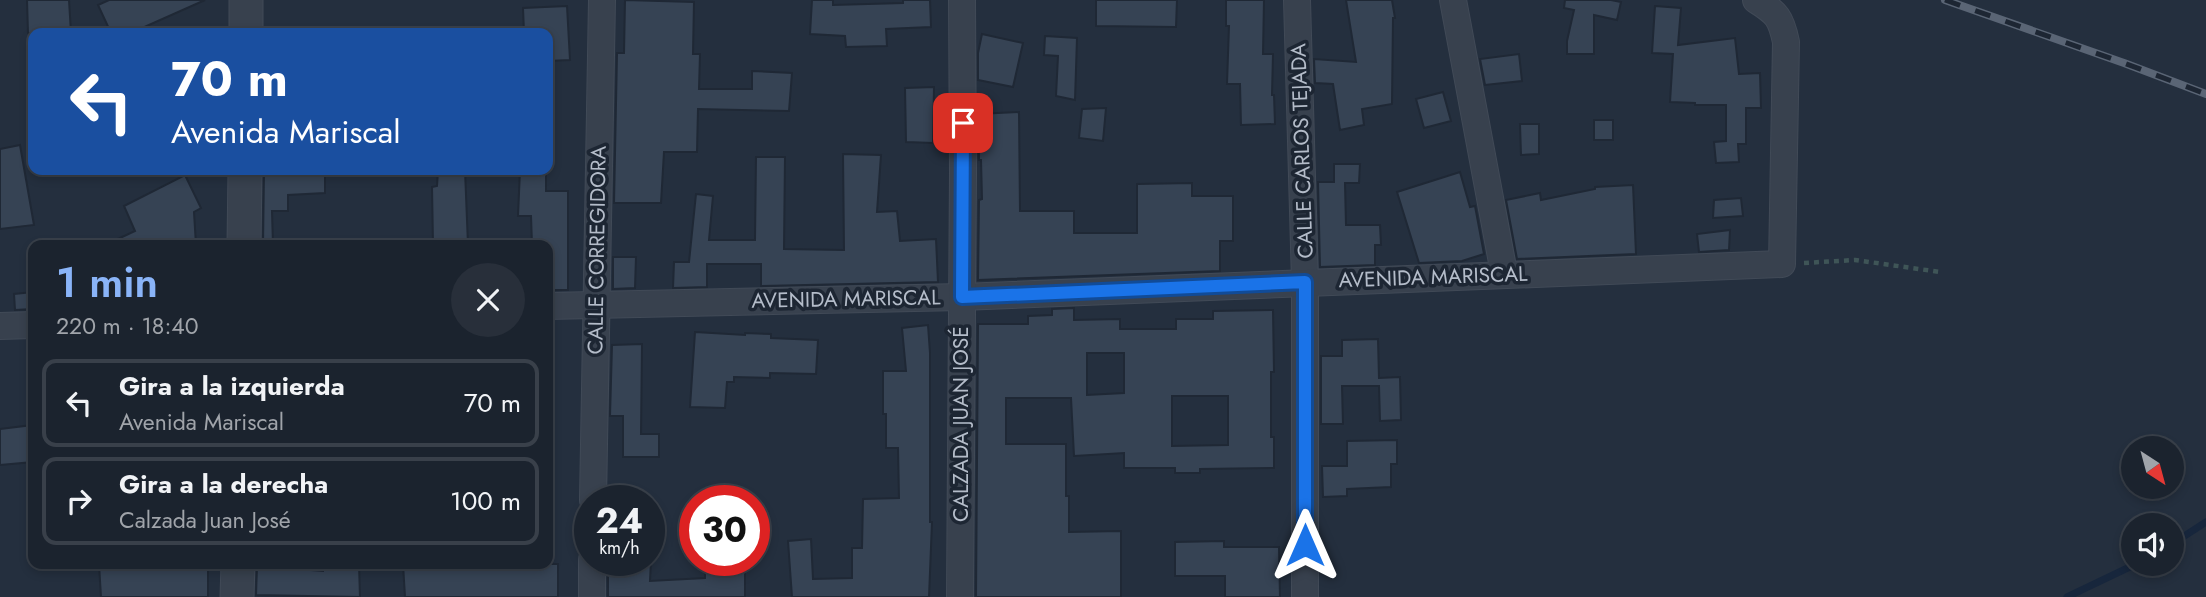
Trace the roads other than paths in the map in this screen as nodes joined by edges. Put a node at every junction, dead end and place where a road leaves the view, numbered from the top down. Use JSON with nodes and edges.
{"nodes":[{"id":1,"x":246,"y":0,"type":"edge"},
{"id":2,"x":602,"y":0,"type":"edge"},
{"id":3,"x":962,"y":0,"type":"edge"},
{"id":4,"x":1297,"y":0,"type":"edge"},
{"id":5,"x":1453,"y":0,"type":"edge"},
{"id":6,"x":1765,"y":5,"type":"edge"},
{"id":7,"x":246,"y":28,"type":"edge"},
{"id":8,"x":244,"y":175,"type":"edge"},
{"id":9,"x":244,"y":240,"type":"edge"},
{"id":10,"x":1504,"y":273,"type":"junction"},
{"id":11,"x":1305,"y":282,"type":"junction"},
{"id":12,"x":962,"y":297,"type":"junction"},
{"id":13,"x":595,"y":304,"type":"junction"},
{"id":14,"x":553,"y":306,"type":"edge"},
{"id":15,"x":28,"y":325,"type":"edge"},
{"id":16,"x":0,"y":326,"type":"edge"},
{"id":17,"x":593,"y":485,"type":"edge"},
{"id":18,"x":238,"y":569,"type":"edge"},
{"id":19,"x":592,"y":576,"type":"edge"},
{"id":20,"x":237,"y":597,"type":"edge"},
{"id":21,"x":592,"y":597,"type":"edge"},
{"id":22,"x":960,"y":597,"type":"edge"},
{"id":23,"x":1305,"y":597,"type":"edge"}],
"edges":[{"from":1,"to":7,"type":"street"},
{"from":2,"to":13,"type":"street","name":"CALLE CORREGIDORA"},
{"from":3,"to":12,"type":"street","name":"CALZADA JUAN JOSÉ"},
{"from":4,"to":11,"type":"street","name":"CALLE CARLOS TEJADA"},
{"from":5,"to":10,"type":"street"},
{"from":6,"to":10,"type":"street","name":"AVENIDA MARISCAL"},
{"from":8,"to":9,"type":"street"},
{"from":10,"to":11,"type":"street","name":"AVENIDA MARISCAL"},
{"from":11,"to":12,"type":"street","name":"AVENIDA MARISCAL"},
{"from":11,"to":23,"type":"street","name":"CALLE CARLOS TEJADA"},
{"from":12,"to":13,"type":"street","name":"AVENIDA MARISCAL"},
{"from":12,"to":22,"type":"street","name":"CALZADA JUAN JOSÉ"},
{"from":13,"to":14,"type":"street","name":"AVENIDA MARISCAL"},
{"from":13,"to":17,"type":"street","name":"CALLE CORREGIDORA"},
{"from":15,"to":16,"type":"street"},
{"from":18,"to":20,"type":"street"},
{"from":19,"to":21,"type":"street"}]}
